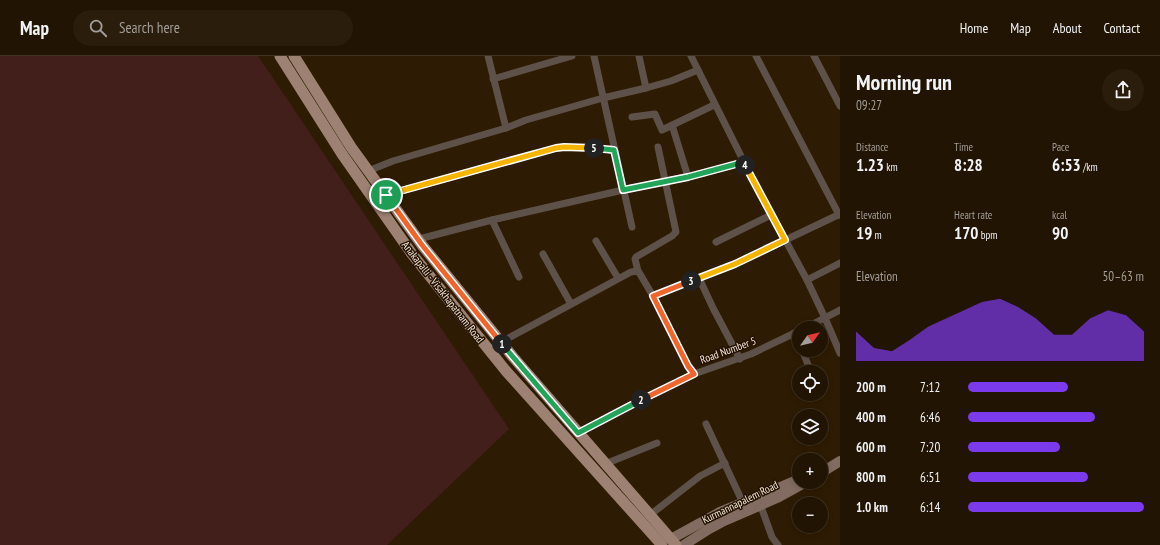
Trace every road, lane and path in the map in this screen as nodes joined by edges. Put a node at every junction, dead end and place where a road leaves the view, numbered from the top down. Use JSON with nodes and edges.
{"nodes":[{"id":1,"x":280,"y":56,"type":"edge"},
{"id":2,"x":294,"y":56,"type":"edge"},
{"id":3,"x":488,"y":56,"type":"edge"},
{"id":4,"x":539,"y":56,"type":"edge"},
{"id":5,"x":572,"y":56,"type":"edge"},
{"id":6,"x":594,"y":56,"type":"edge"},
{"id":7,"x":639,"y":56,"type":"edge"},
{"id":8,"x":691,"y":56,"type":"edge"},
{"id":9,"x":756,"y":56,"type":"edge"},
{"id":10,"x":814,"y":56,"type":"edge"},
{"id":11,"x":541,"y":64,"type":"junction"},
{"id":12,"x":698,"y":70,"type":"junction"},
{"id":13,"x":493,"y":79,"type":"junction"},
{"id":14,"x":646,"y":88,"type":"junction"},
{"id":15,"x":603,"y":98,"type":"junction"},
{"id":16,"x":714,"y":105,"type":"junction"},
{"id":17,"x":840,"y":106,"type":"edge"},
{"id":18,"x":632,"y":117,"type":"dead end"},
{"id":19,"x":672,"y":125,"type":"junction"},
{"id":20,"x":506,"y":128,"type":"junction"},
{"id":21,"x":658,"y":147,"type":"dead end"},
{"id":22,"x":614,"y":150,"type":"junction"},
{"id":23,"x":744,"y":162,"type":"junction"},
{"id":24,"x":368,"y":171,"type":"junction"},
{"id":25,"x":688,"y":177,"type":"junction"},
{"id":26,"x":666,"y":181,"type":"junction"},
{"id":27,"x":623,"y":190,"type":"junction"},
{"id":28,"x":386,"y":195,"type":"junction"},
{"id":29,"x":840,"y":214,"type":"edge"},
{"id":30,"x":771,"y":215,"type":"junction"},
{"id":31,"x":492,"y":220,"type":"junction"},
{"id":32,"x":632,"y":227,"type":"dead end"},
{"id":33,"x":419,"y":239,"type":"junction"},
{"id":34,"x":785,"y":240,"type":"junction"},
{"id":35,"x":596,"y":241,"type":"dead end"},
{"id":36,"x":716,"y":242,"type":"dead end"},
{"id":37,"x":543,"y":254,"type":"dead end"},
{"id":38,"x":840,"y":263,"type":"edge"},
{"id":39,"x":638,"y":271,"type":"junction"},
{"id":40,"x":519,"y":277,"type":"dead end"},
{"id":41,"x":618,"y":278,"type":"junction"},
{"id":42,"x":699,"y":278,"type":"junction"},
{"id":43,"x":807,"y":280,"type":"junction"},
{"id":44,"x":653,"y":296,"type":"junction"},
{"id":45,"x":571,"y":304,"type":"junction"},
{"id":46,"x":840,"y":310,"type":"edge"},
{"id":47,"x":825,"y":318,"type":"junction"},
{"id":48,"x":819,"y":321,"type":"edge"},
{"id":49,"x":792,"y":334,"type":"edge"},
{"id":50,"x":501,"y":342,"type":"junction"},
{"id":51,"x":840,"y":353,"type":"edge"},
{"id":52,"x":740,"y":359,"type":"junction"},
{"id":53,"x":694,"y":374,"type":"junction"},
{"id":54,"x":543,"y":392,"type":"junction"},
{"id":55,"x":533,"y":401,"type":"junction"},
{"id":56,"x":706,"y":424,"type":"dead end"},
{"id":57,"x":578,"y":433,"type":"junction"},
{"id":58,"x":657,"y":443,"type":"dead end"},
{"id":59,"x":840,"y":454,"type":"edge"},
{"id":60,"x":840,"y":461,"type":"edge"},
{"id":61,"x":828,"y":462,"type":"edge"},
{"id":62,"x":725,"y":463,"type":"junction"},
{"id":63,"x":605,"y":464,"type":"junction"},
{"id":64,"x":828,"y":469,"type":"edge"},
{"id":65,"x":792,"y":483,"type":"edge"},
{"id":66,"x":792,"y":488,"type":"edge"},
{"id":67,"x":759,"y":502,"type":"junction"},
{"id":68,"x":743,"y":503,"type":"junction"},
{"id":69,"x":650,"y":515,"type":"junction"},
{"id":70,"x":670,"y":543,"type":"edge"},
{"id":71,"x":684,"y":545,"type":"edge"},
{"id":72,"x":778,"y":545,"type":"edge"}],
"edges":[{"from":1,"to":55,"type":"main road","name":"Anakapalli - Visakhapatnam Road"},
{"from":2,"to":24,"type":"main road","name":"Anakapalli - Visakhapatnam Road"},
{"from":3,"to":13,"type":"street"},
{"from":4,"to":11,"type":"street"},
{"from":5,"to":11,"type":"street"},
{"from":6,"to":15,"type":"street"},
{"from":7,"to":14,"type":"street"},
{"from":8,"to":12,"type":"street"},
{"from":9,"to":29,"type":"street"},
{"from":10,"to":17,"type":"street"},
{"from":11,"to":13,"type":"street"},
{"from":12,"to":14,"type":"street"},
{"from":12,"to":16,"type":"street"},
{"from":13,"to":20,"type":"street"},
{"from":14,"to":15,"type":"street"},
{"from":15,"to":20,"type":"street"},
{"from":15,"to":22,"type":"street"},
{"from":16,"to":19,"type":"street"},
{"from":16,"to":23,"type":"street"},
{"from":18,"to":19,"type":"street"},
{"from":19,"to":25,"type":"street"},
{"from":20,"to":24,"type":"street"},
{"from":21,"to":26,"type":"street"},
{"from":22,"to":27,"type":"street"},
{"from":22,"to":28,"type":"street"},
{"from":23,"to":25,"type":"street"},
{"from":23,"to":30,"type":"street"},
{"from":24,"to":28,"type":"main road","name":"Anakapalli - Visakhapatnam Road"},
{"from":25,"to":26,"type":"street"},
{"from":26,"to":27,"type":"street"},
{"from":26,"to":39,"type":"street"},
{"from":27,"to":31,"type":"street"},
{"from":27,"to":32,"type":"street"},
{"from":28,"to":33,"type":"main road","name":"Anakapalli - Visakhapatnam Road"},
{"from":29,"to":34,"type":"street"},
{"from":30,"to":34,"type":"street"},
{"from":30,"to":36,"type":"street"},
{"from":31,"to":33,"type":"street"},
{"from":31,"to":40,"type":"street"},
{"from":33,"to":50,"type":"main road","name":"Anakapalli - Visakhapatnam Road"},
{"from":34,"to":42,"type":"street"},
{"from":34,"to":43,"type":"street"},
{"from":35,"to":41,"type":"street"},
{"from":37,"to":45,"type":"street"},
{"from":38,"to":43,"type":"street"},
{"from":39,"to":41,"type":"street"},
{"from":39,"to":44,"type":"street"},
{"from":41,"to":45,"type":"street"},
{"from":42,"to":44,"type":"street"},
{"from":42,"to":52,"type":"street"},
{"from":43,"to":47,"type":"street"},
{"from":44,"to":53,"type":"street"},
{"from":45,"to":50,"type":"street"},
{"from":46,"to":47,"type":"street"},
{"from":47,"to":48,"type":"street"},
{"from":47,"to":51,"type":"street"},
{"from":49,"to":52,"type":"street","name":"Road Number 5"},
{"from":50,"to":54,"type":"main road","name":"Anakapalli - Visakhapatnam Road"},
{"from":52,"to":53,"type":"street","name":"Road Number 5"},
{"from":53,"to":57,"type":"street","name":"Road Number 5"},
{"from":54,"to":55,"type":"main road"},
{"from":54,"to":57,"type":"main road","name":"Anakapalli - Visakhapatnam Road"},
{"from":55,"to":70,"type":"main road","name":"Anakapalli - Visakhapatnam Road"},
{"from":56,"to":62,"type":"street"},
{"from":57,"to":63,"type":"main road","name":"Anakapalli - Visakhapatnam Road"},
{"from":58,"to":63,"type":"street"},
{"from":59,"to":61,"type":"main road"},
{"from":60,"to":64,"type":"main road"},
{"from":62,"to":68,"type":"street"},
{"from":62,"to":69,"type":"street"},
{"from":63,"to":69,"type":"main road","name":"Anakapalli - Visakhapatnam Road"},
{"from":65,"to":67,"type":"main road"},
{"from":66,"to":67,"type":"main road","name":"Kurmannapalem Road"},
{"from":67,"to":68,"type":"main road"},
{"from":67,"to":71,"type":"main road","name":"Kurmannapalem Road"},
{"from":67,"to":72,"type":"street"},
{"from":68,"to":70,"type":"main road"},
{"from":69,"to":70,"type":"main road","name":"Anakapalli - Visakhapatnam Road"}]}
